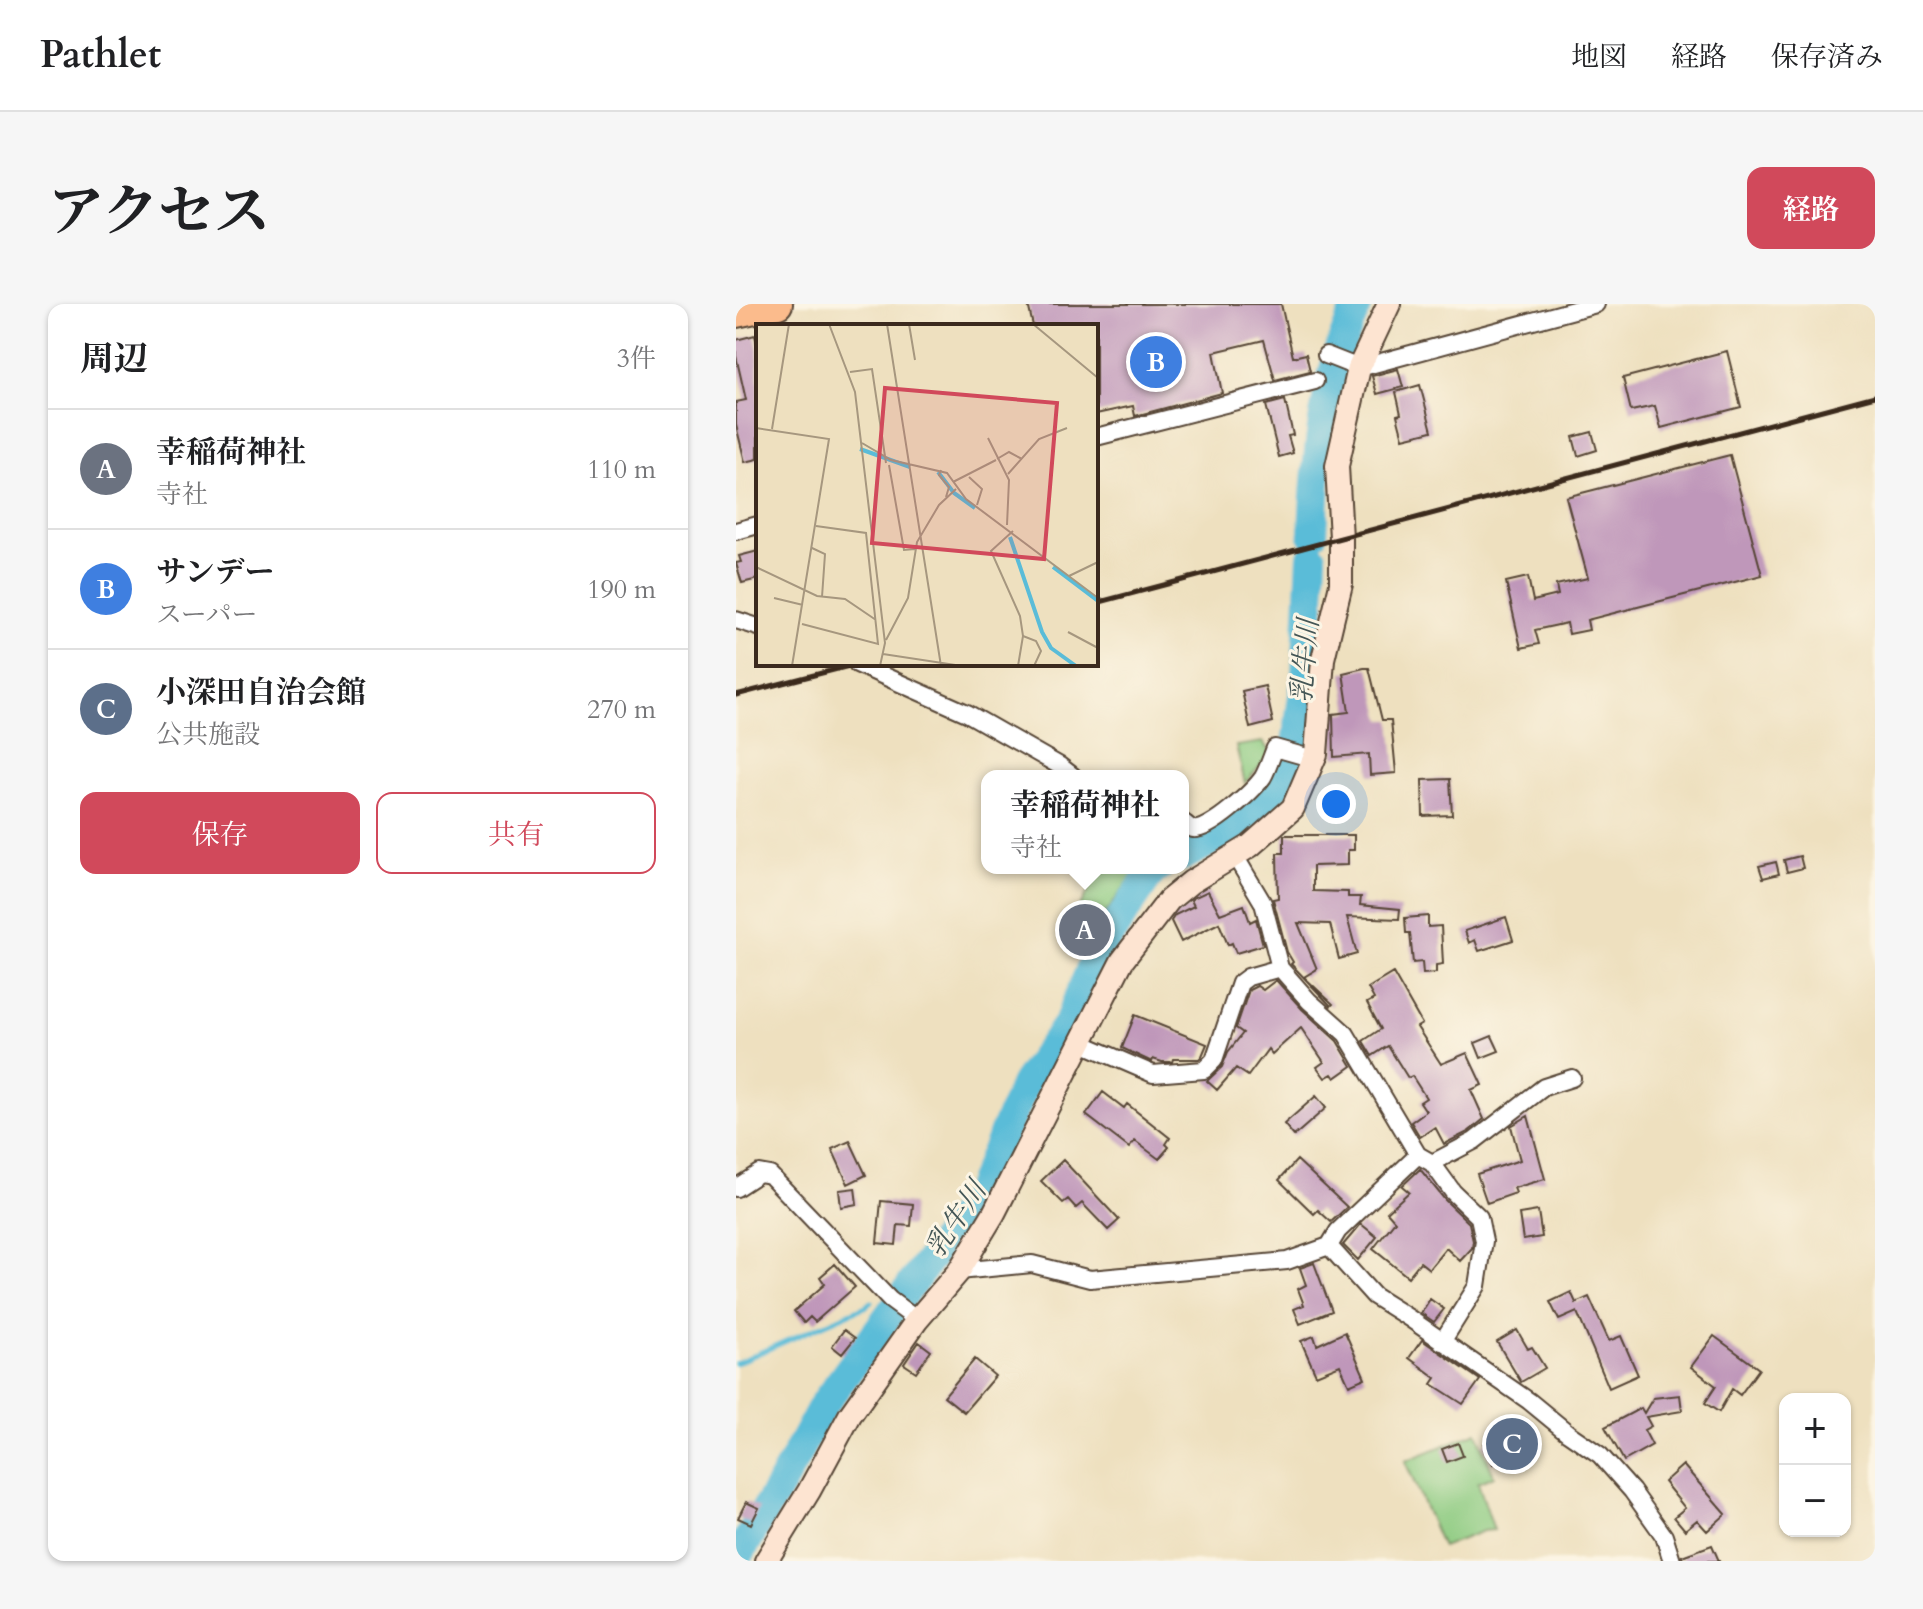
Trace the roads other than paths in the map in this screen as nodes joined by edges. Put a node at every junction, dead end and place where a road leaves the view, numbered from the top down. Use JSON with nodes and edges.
{"nodes":[{"id":1,"x":778,"y":304,"type":"edge"},
{"id":2,"x":1389,"y":304,"type":"edge"},
{"id":3,"x":1596,"y":304,"type":"edge"},
{"id":4,"x":736,"y":313,"type":"edge"},
{"id":5,"x":1326,"y":355,"type":"dead end"},
{"id":6,"x":1355,"y":366,"type":"junction"},
{"id":7,"x":1315,"y":381,"type":"dead end"},
{"id":8,"x":1098,"y":436,"type":"edge"},
{"id":9,"x":756,"y":526,"type":"edge"},
{"id":10,"x":736,"y":531,"type":"edge"},
{"id":11,"x":736,"y":620,"type":"edge"},
{"id":12,"x":756,"y":626,"type":"edge"},
{"id":13,"x":861,"y":666,"type":"edge"},
{"id":14,"x":1314,"y":759,"type":"junction"},
{"id":15,"x":1063,"y":770,"type":"edge"},
{"id":16,"x":1189,"y":827,"type":"edge"},
{"id":17,"x":1235,"y":856,"type":"junction"},
{"id":18,"x":1189,"y":874,"type":"edge"},
{"id":19,"x":1186,"y":875,"type":"edge"},
{"id":20,"x":1280,"y":968,"type":"junction"},
{"id":21,"x":1079,"y":1042,"type":"junction"},
{"id":22,"x":1572,"y":1078,"type":"dead end"},
{"id":23,"x":1425,"y":1159,"type":"junction"},
{"id":24,"x":736,"y":1188,"type":"edge"},
{"id":25,"x":1329,"y":1246,"type":"junction"},
{"id":26,"x":959,"y":1271,"type":"junction"},
{"id":27,"x":917,"y":1320,"type":"junction"},
{"id":28,"x":1442,"y":1342,"type":"junction"},
{"id":29,"x":766,"y":1561,"type":"edge"},
{"id":30,"x":1672,"y":1561,"type":"edge"}],
"edges":[{"from":1,"to":4,"type":"highway"},
{"from":2,"to":6,"type":"street"},
{"from":3,"to":6,"type":"street"},
{"from":5,"to":6,"type":"street"},
{"from":6,"to":14,"type":"street"},
{"from":7,"to":8,"type":"street"},
{"from":9,"to":10,"type":"street"},
{"from":11,"to":12,"type":"street"},
{"from":13,"to":15,"type":"street"},
{"from":14,"to":16,"type":"street"},
{"from":14,"to":17,"type":"street"},
{"from":17,"to":18,"type":"street"},
{"from":17,"to":20,"type":"street"},
{"from":19,"to":21,"type":"street"},
{"from":20,"to":21,"type":"street"},
{"from":20,"to":23,"type":"street"},
{"from":21,"to":26,"type":"street"},
{"from":22,"to":23,"type":"street"},
{"from":23,"to":25,"type":"street"},
{"from":23,"to":28,"type":"street"},
{"from":24,"to":27,"type":"street"},
{"from":25,"to":26,"type":"street"},
{"from":25,"to":28,"type":"street"},
{"from":26,"to":27,"type":"street"},
{"from":27,"to":29,"type":"street"},
{"from":28,"to":30,"type":"street"}]}
